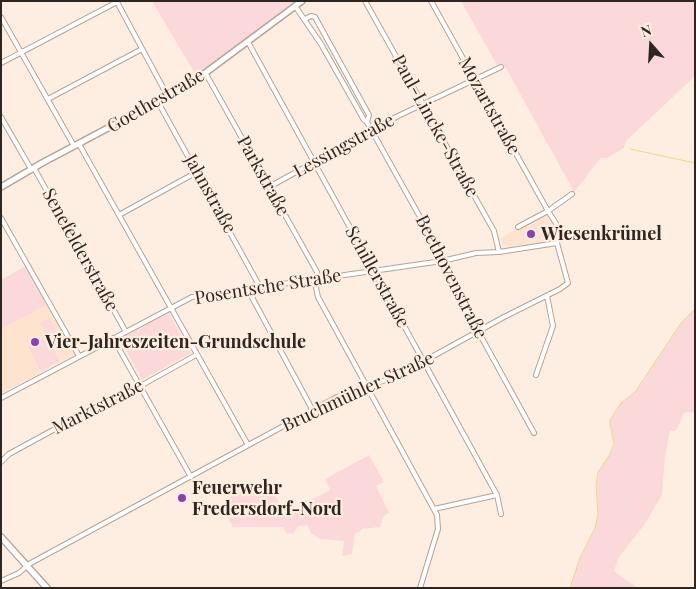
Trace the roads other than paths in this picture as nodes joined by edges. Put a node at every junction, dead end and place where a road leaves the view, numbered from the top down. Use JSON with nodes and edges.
{"nodes":[{"id":1,"x":302,"y":1,"type":"edge"},
{"id":2,"x":365,"y":1,"type":"edge"},
{"id":3,"x":431,"y":1,"type":"edge"},
{"id":4,"x":117,"y":2,"type":"edge"},
{"id":5,"x":295,"y":6,"type":"junction"},
{"id":6,"x":1,"y":17,"type":"edge"},
{"id":7,"x":305,"y":19,"type":"junction"},
{"id":8,"x":248,"y":42,"type":"junction"},
{"id":9,"x":142,"y":49,"type":"junction"},
{"id":10,"x":21,"y":52,"type":"junction"},
{"id":11,"x":1,"y":63,"type":"edge"},
{"id":12,"x":501,"y":67,"type":"dead end"},
{"id":13,"x":206,"y":74,"type":"junction"},
{"id":14,"x":474,"y":80,"type":"junction"},
{"id":15,"x":168,"y":97,"type":"junction"},
{"id":16,"x":48,"y":99,"type":"junction"},
{"id":17,"x":158,"y":102,"type":"junction"},
{"id":18,"x":423,"y":104,"type":"junction"},
{"id":19,"x":1,"y":117,"type":"edge"},
{"id":20,"x":367,"y":122,"type":"junction"},
{"id":21,"x":372,"y":130,"type":"junction"},
{"id":22,"x":77,"y":145,"type":"junction"},
{"id":23,"x":314,"y":162,"type":"junction"},
{"id":24,"x":33,"y":168,"type":"junction"},
{"id":25,"x":197,"y":172,"type":"junction"},
{"id":26,"x":1,"y":187,"type":"edge"},
{"id":27,"x":269,"y":187,"type":"junction"},
{"id":28,"x":572,"y":194,"type":"dead end"},
{"id":29,"x":548,"y":211,"type":"junction"},
{"id":30,"x":118,"y":215,"type":"junction"},
{"id":31,"x":1,"y":218,"type":"edge"},
{"id":32,"x":518,"y":227,"type":"dead end"},
{"id":33,"x":557,"y":243,"type":"junction"},
{"id":34,"x":499,"y":252,"type":"junction"},
{"id":35,"x":442,"y":261,"type":"junction"},
{"id":36,"x":374,"y":271,"type":"junction"},
{"id":37,"x":316,"y":279,"type":"junction"},
{"id":38,"x":260,"y":287,"type":"junction"},
{"id":39,"x":248,"y":288,"type":"junction"},
{"id":40,"x":547,"y":296,"type":"junction"},
{"id":41,"x":170,"y":308,"type":"junction"},
{"id":42,"x":126,"y":332,"type":"junction"},
{"id":43,"x":478,"y":332,"type":"junction"},
{"id":44,"x":113,"y":338,"type":"junction"},
{"id":45,"x":196,"y":355,"type":"junction"},
{"id":46,"x":79,"y":356,"type":"junction"},
{"id":47,"x":424,"y":362,"type":"junction"},
{"id":48,"x":536,"y":375,"type":"dead end"},
{"id":49,"x":140,"y":385,"type":"junction"},
{"id":50,"x":367,"y":387,"type":"junction"},
{"id":51,"x":1,"y":398,"type":"edge"},
{"id":52,"x":313,"y":411,"type":"junction"},
{"id":53,"x":534,"y":433,"type":"dead end"},
{"id":54,"x":248,"y":445,"type":"junction"},
{"id":55,"x":1,"y":462,"type":"edge"},
{"id":56,"x":191,"y":477,"type":"junction"},
{"id":57,"x":497,"y":495,"type":"junction"},
{"id":58,"x":434,"y":509,"type":"junction"},
{"id":59,"x":501,"y":514,"type":"dead end"},
{"id":60,"x":1,"y":537,"type":"edge"},
{"id":61,"x":27,"y":566,"type":"junction"},
{"id":62,"x":1,"y":581,"type":"edge"},
{"id":63,"x":47,"y":588,"type":"edge"},
{"id":64,"x":420,"y":588,"type":"edge"}],
"edges":[{"from":1,"to":5,"type":"street","name":"Goethestraße"},
{"from":2,"to":18,"type":"street","name":"Paul-Lincke-Straße"},
{"from":3,"to":14,"type":"street","name":"Mozartstraße"},
{"from":4,"to":9,"type":"street"},
{"from":4,"to":10,"type":"street"},
{"from":5,"to":7,"type":"street","name":"Beethovenstraße"},
{"from":5,"to":8,"type":"street","name":"Goethestraße"},
{"from":6,"to":10,"type":"street"},
{"from":7,"to":20,"type":"street","name":"Beethovenstraße"},
{"from":7,"to":20,"type":"street","name":"Beethovenstraße"},
{"from":8,"to":13,"type":"street","name":"Goethestraße"},
{"from":8,"to":23,"type":"street","name":"Schillerstraße"},
{"from":9,"to":15,"type":"street"},
{"from":9,"to":16,"type":"street"},
{"from":10,"to":11,"type":"street"},
{"from":10,"to":16,"type":"street"},
{"from":12,"to":14,"type":"street","name":"Lessingstraße"},
{"from":13,"to":15,"type":"street","name":"Goethestraße"},
{"from":13,"to":27,"type":"street","name":"Parkstraße"},
{"from":14,"to":18,"type":"street","name":"Lessingstraße"},
{"from":14,"to":29,"type":"street","name":"Mozartstraße"},
{"from":15,"to":17,"type":"street","name":"Goethestraße"},
{"from":16,"to":22,"type":"street"},
{"from":17,"to":22,"type":"street","name":"Goethestraße"},
{"from":17,"to":25,"type":"street","name":"Jahnstraße"},
{"from":18,"to":21,"type":"street","name":"Lessingstraße"},
{"from":18,"to":34,"type":"street","name":"Paul-Lincke-Straße"},
{"from":19,"to":24,"type":"street","name":"Senefelderstraße"},
{"from":20,"to":21,"type":"street","name":"Beethovenstraße"},
{"from":21,"to":23,"type":"street","name":"Lessingstraße"},
{"from":21,"to":35,"type":"street","name":"Beethovenstraße"},
{"from":22,"to":24,"type":"street","name":"Goethestraße"},
{"from":22,"to":30,"type":"street"},
{"from":23,"to":27,"type":"street","name":"Lessingstraße"},
{"from":23,"to":36,"type":"street","name":"Schillerstraße"},
{"from":24,"to":26,"type":"street","name":"Goethestraße"},
{"from":24,"to":42,"type":"street","name":"Senefelderstraße"},
{"from":25,"to":30,"type":"street"},
{"from":25,"to":38,"type":"street","name":"Jahnstraße"},
{"from":27,"to":37,"type":"street","name":"Parkstraße"},
{"from":28,"to":29,"type":"street"},
{"from":29,"to":32,"type":"street"},
{"from":29,"to":33,"type":"street","name":"Bruchmühler Straße"},
{"from":30,"to":41,"type":"street"},
{"from":31,"to":46,"type":"street"},
{"from":33,"to":34,"type":"street","name":"Posentsche Straße"},
{"from":33,"to":40,"type":"street","name":"Bruchmühler Straße"},
{"from":34,"to":35,"type":"street","name":"Posentsche Straße"},
{"from":35,"to":36,"type":"street","name":"Posentsche Straße"},
{"from":35,"to":43,"type":"street","name":"Beethovenstraße"},
{"from":36,"to":37,"type":"street","name":"Posentsche Straße"},
{"from":36,"to":47,"type":"street","name":"Schillerstraße"},
{"from":37,"to":38,"type":"street","name":"Posentsche Straße"},
{"from":37,"to":50,"type":"street","name":"Parkstraße"},
{"from":38,"to":39,"type":"street","name":"Posentsche Straße"},
{"from":39,"to":41,"type":"street","name":"Posentsche Straße"},
{"from":39,"to":52,"type":"street"},
{"from":40,"to":43,"type":"street","name":"Bruchmühler Straße"},
{"from":40,"to":48,"type":"street"},
{"from":41,"to":42,"type":"street","name":"Posentsche Straße"},
{"from":41,"to":45,"type":"street"},
{"from":42,"to":44,"type":"street","name":"Posentsche Straße"},
{"from":43,"to":47,"type":"street","name":"Bruchmühler Straße"},
{"from":43,"to":53,"type":"street","name":"Beethovenstraße"},
{"from":44,"to":46,"type":"street","name":"Posentsche Straße"},
{"from":44,"to":49,"type":"street"},
{"from":45,"to":49,"type":"street","name":"Marktstraße"},
{"from":45,"to":54,"type":"street"},
{"from":46,"to":51,"type":"street","name":"Posentsche Straße"},
{"from":47,"to":50,"type":"street","name":"Bruchmühler Straße"},
{"from":47,"to":57,"type":"street","name":"Schillerstraße"},
{"from":49,"to":55,"type":"street","name":"Marktstraße"},
{"from":49,"to":56,"type":"street"},
{"from":50,"to":52,"type":"street","name":"Bruchmühler Straße"},
{"from":50,"to":58,"type":"street","name":"Parkstraße"},
{"from":52,"to":54,"type":"street","name":"Bruchmühler Straße"},
{"from":54,"to":56,"type":"street","name":"Bruchmühler Straße"},
{"from":56,"to":61,"type":"street","name":"Bruchmühler Straße"},
{"from":57,"to":58,"type":"street"},
{"from":57,"to":59,"type":"street","name":"Schillerstraße"},
{"from":58,"to":64,"type":"street"},
{"from":60,"to":61,"type":"main road"},
{"from":61,"to":62,"type":"street","name":"Bruchmühler Straße"},
{"from":61,"to":63,"type":"main road"}]}
